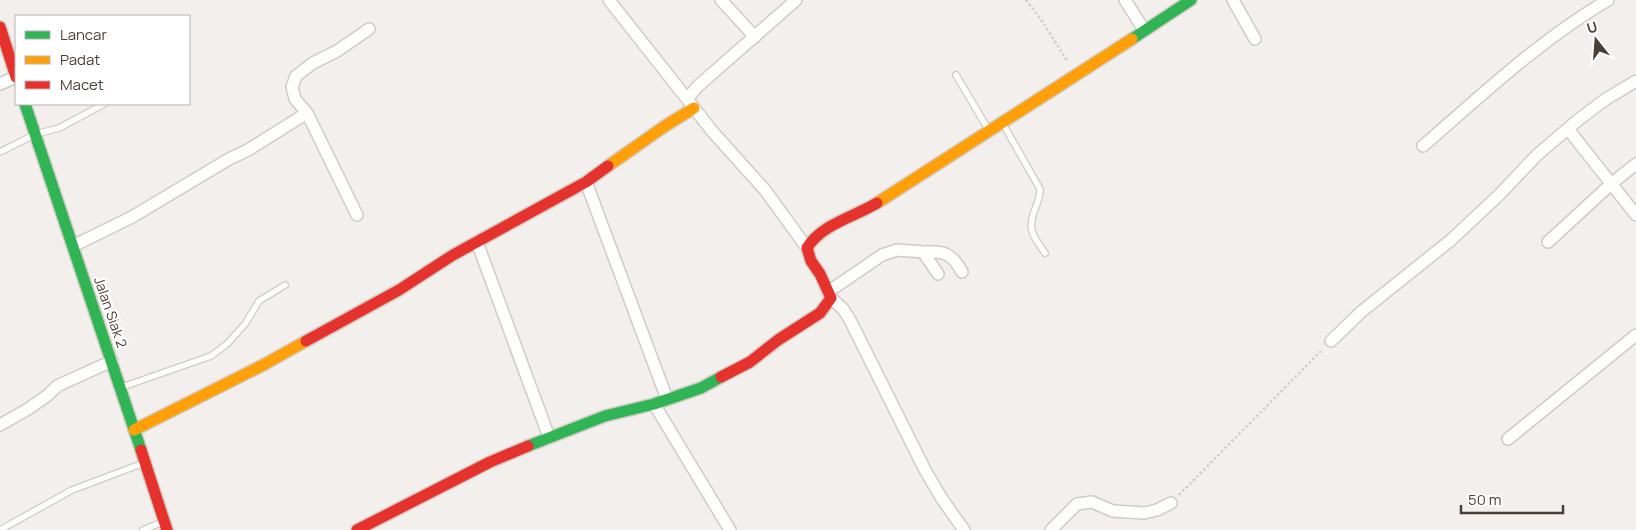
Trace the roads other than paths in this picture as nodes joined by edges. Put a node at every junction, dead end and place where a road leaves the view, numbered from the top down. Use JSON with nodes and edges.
{"nodes":[{"id":1,"x":609,"y":0,"type":"edge"},
{"id":2,"x":721,"y":0,"type":"edge"},
{"id":3,"x":796,"y":0,"type":"edge"},
{"id":4,"x":1125,"y":0,"type":"edge"},
{"id":5,"x":1191,"y":0,"type":"edge"},
{"id":6,"x":1232,"y":0,"type":"edge"},
{"id":7,"x":1608,"y":0,"type":"edge"},
{"id":8,"x":0,"y":28,"type":"edge"},
{"id":9,"x":369,"y":29,"type":"dead end"},
{"id":10,"x":1144,"y":30,"type":"junction"},
{"id":11,"x":755,"y":37,"type":"junction"},
{"id":12,"x":1255,"y":39,"type":"dead end"},
{"id":13,"x":15,"y":74,"type":"edge"},
{"id":14,"x":956,"y":75,"type":"dead end"},
{"id":15,"x":15,"y":77,"type":"edge"},
{"id":16,"x":1636,"y":81,"type":"edge"},
{"id":17,"x":0,"y":84,"type":"edge"},
{"id":18,"x":690,"y":103,"type":"junction"},
{"id":19,"x":25,"y":105,"type":"edge"},
{"id":20,"x":102,"y":105,"type":"edge"},
{"id":21,"x":308,"y":113,"type":"junction"},
{"id":22,"x":1002,"y":123,"type":"junction"},
{"id":23,"x":1568,"y":129,"type":"junction"},
{"id":24,"x":989,"y":131,"type":"junction"},
{"id":25,"x":36,"y":135,"type":"junction"},
{"id":26,"x":1423,"y":146,"type":"dead end"},
{"id":27,"x":0,"y":152,"type":"edge"},
{"id":28,"x":1636,"y":164,"type":"edge"},
{"id":29,"x":586,"y":182,"type":"junction"},
{"id":30,"x":1611,"y":184,"type":"junction"},
{"id":31,"x":357,"y":215,"type":"dead end"},
{"id":32,"x":1636,"y":215,"type":"edge"},
{"id":33,"x":477,"y":242,"type":"junction"},
{"id":34,"x":1548,"y":242,"type":"dead end"},
{"id":35,"x":73,"y":246,"type":"junction"},
{"id":36,"x":807,"y":248,"type":"junction"},
{"id":37,"x":923,"y":252,"type":"junction"},
{"id":38,"x":1045,"y":253,"type":"dead end"},
{"id":39,"x":962,"y":272,"type":"dead end"},
{"id":40,"x":938,"y":274,"type":"dead end"},
{"id":41,"x":285,"y":285,"type":"dead end"},
{"id":42,"x":829,"y":295,"type":"junction"},
{"id":43,"x":1636,"y":335,"type":"edge"},
{"id":44,"x":1331,"y":341,"type":"road end"},
{"id":45,"x":112,"y":362,"type":"junction"},
{"id":46,"x":120,"y":388,"type":"junction"},
{"id":47,"x":667,"y":399,"type":"junction"},
{"id":48,"x":654,"y":404,"type":"junction"},
{"id":49,"x":0,"y":425,"type":"edge"},
{"id":50,"x":134,"y":430,"type":"junction"},
{"id":51,"x":549,"y":437,"type":"junction"},
{"id":52,"x":1508,"y":439,"type":"dead end"},
{"id":53,"x":145,"y":462,"type":"junction"},
{"id":54,"x":1171,"y":503,"type":"road end"},
{"id":55,"x":165,"y":525,"type":"edge"},
{"id":56,"x":0,"y":530,"type":"edge"},
{"id":57,"x":143,"y":530,"type":"edge"},
{"id":58,"x":357,"y":530,"type":"edge"},
{"id":59,"x":730,"y":530,"type":"edge"},
{"id":60,"x":964,"y":530,"type":"edge"},
{"id":61,"x":1051,"y":530,"type":"edge"}],
"edges":[{"from":1,"to":18,"type":"street"},
{"from":2,"to":11,"type":"street"},
{"from":3,"to":11,"type":"street"},
{"from":4,"to":10,"type":"street"},
{"from":5,"to":10,"type":"main road"},
{"from":6,"to":12,"type":"street"},
{"from":7,"to":26,"type":"street"},
{"from":8,"to":13,"type":"main road"},
{"from":9,"to":21,"type":"street"},
{"from":10,"to":22,"type":"main road"},
{"from":11,"to":18,"type":"street"},
{"from":14,"to":24,"type":"lane"},
{"from":15,"to":17,"type":"street"},
{"from":16,"to":23,"type":"street"},
{"from":18,"to":29,"type":"main road"},
{"from":18,"to":36,"type":"street"},
{"from":19,"to":25,"type":"main road","name":"Jalan Siak 2"},
{"from":20,"to":25,"type":"lane"},
{"from":21,"to":31,"type":"street"},
{"from":21,"to":35,"type":"street"},
{"from":22,"to":24,"type":"main road"},
{"from":22,"to":38,"type":"lane"},
{"from":23,"to":30,"type":"street"},
{"from":23,"to":44,"type":"street"},
{"from":24,"to":36,"type":"main road"},
{"from":25,"to":27,"type":"lane"},
{"from":25,"to":35,"type":"main road","name":"Jalan Siak 2"},
{"from":28,"to":30,"type":"street"},
{"from":29,"to":33,"type":"main road"},
{"from":29,"to":47,"type":"street"},
{"from":30,"to":32,"type":"street"},
{"from":30,"to":34,"type":"street"},
{"from":33,"to":50,"type":"main road"},
{"from":33,"to":51,"type":"street"},
{"from":35,"to":45,"type":"main road","name":"Jalan Siak 2"},
{"from":36,"to":42,"type":"main road"},
{"from":37,"to":39,"type":"street"},
{"from":37,"to":40,"type":"street"},
{"from":37,"to":42,"type":"street"},
{"from":41,"to":46,"type":"lane"},
{"from":42,"to":47,"type":"main road"},
{"from":42,"to":60,"type":"street"},
{"from":43,"to":52,"type":"street"},
{"from":45,"to":46,"type":"main road","name":"Jalan Siak 2"},
{"from":45,"to":49,"type":"street"},
{"from":46,"to":50,"type":"main road","name":"Jalan Siak 2"},
{"from":47,"to":48,"type":"main road"},
{"from":48,"to":51,"type":"main road"},
{"from":48,"to":59,"type":"street"},
{"from":50,"to":53,"type":"main road","name":"Jalan Siak 2"},
{"from":51,"to":58,"type":"main road"},
{"from":53,"to":55,"type":"main road","name":"Jalan Siak 2"},
{"from":53,"to":56,"type":"lane"},
{"from":54,"to":61,"type":"street"},
{"from":55,"to":57,"type":"lane"}]}
